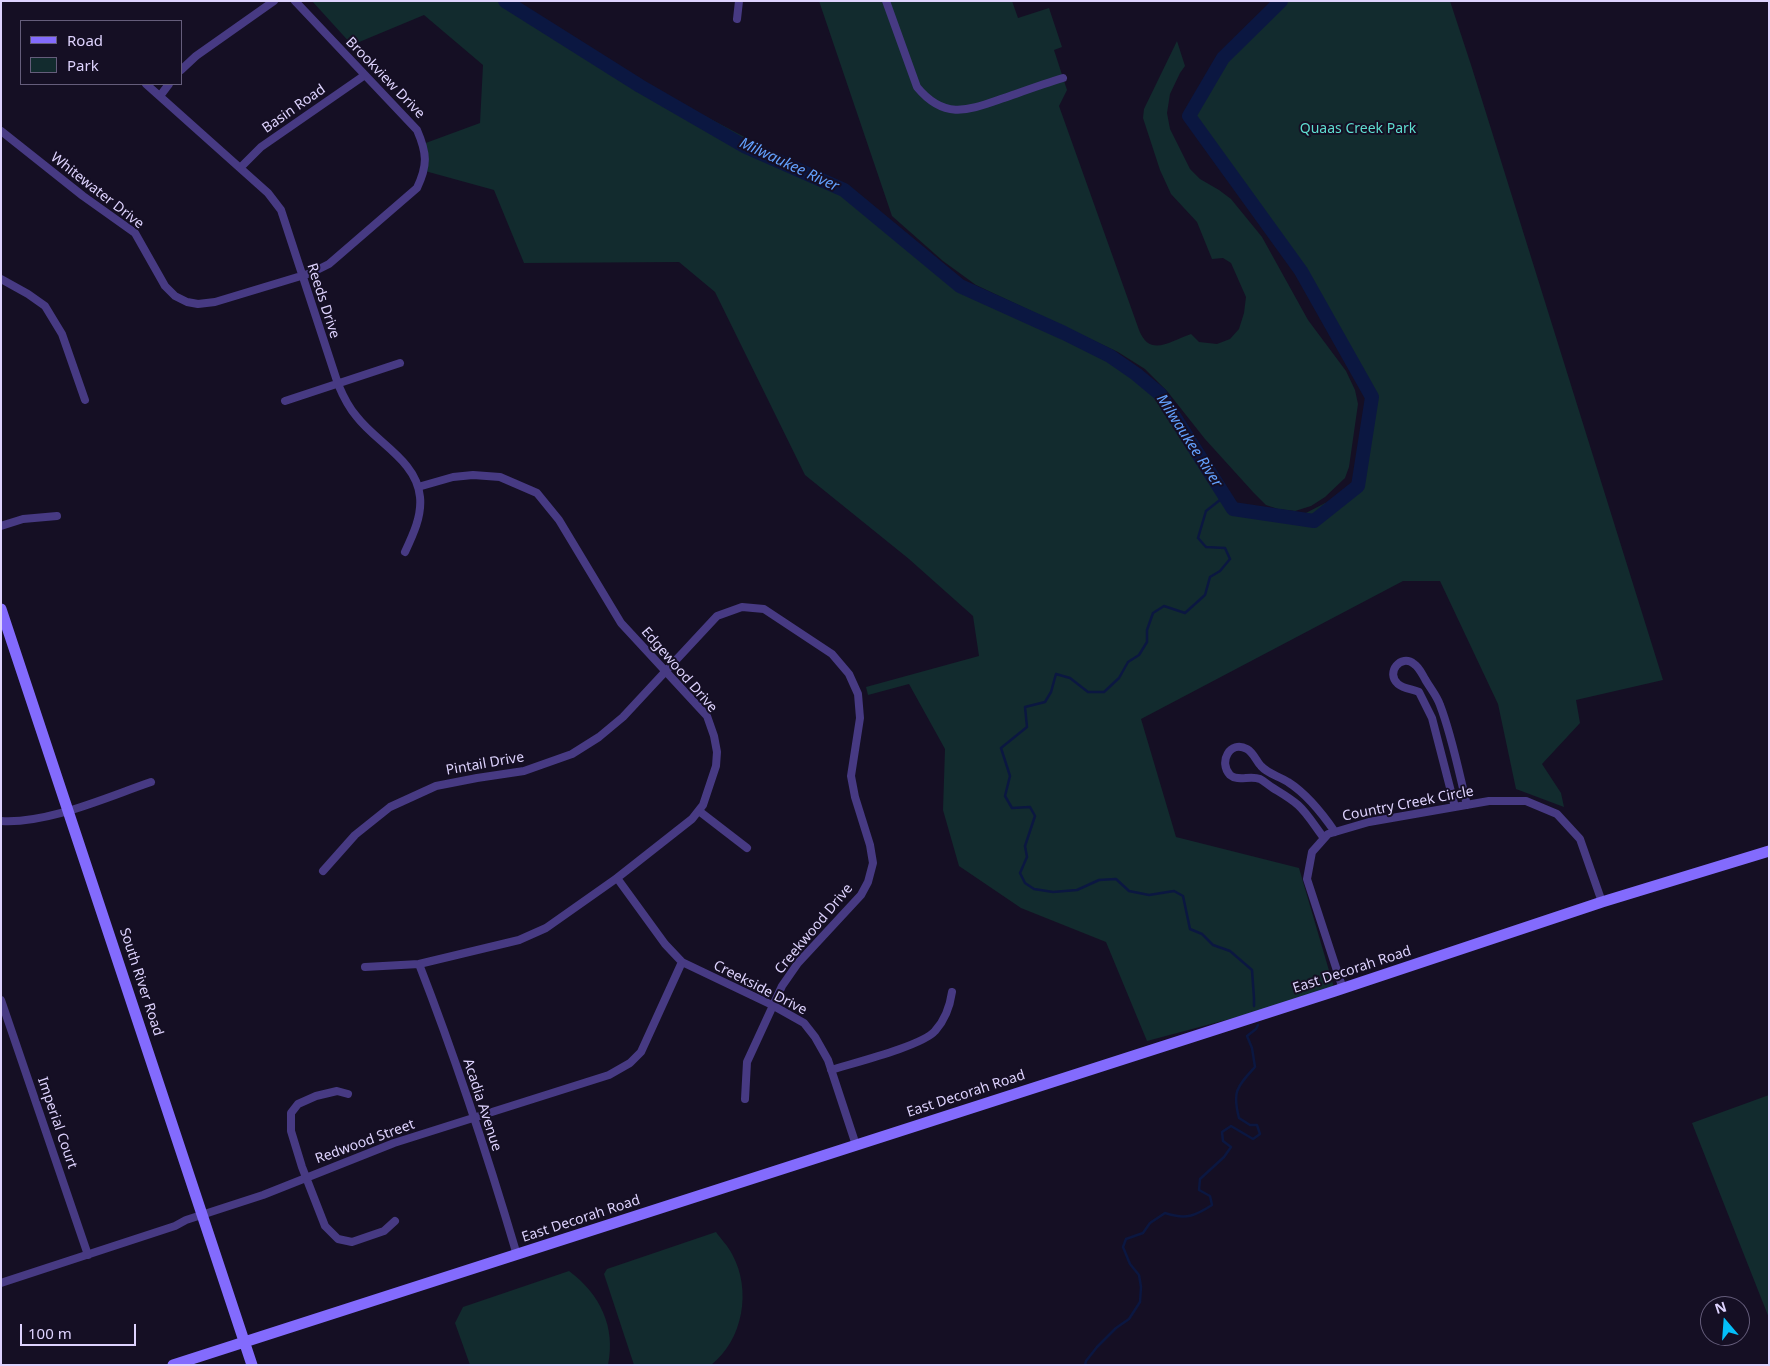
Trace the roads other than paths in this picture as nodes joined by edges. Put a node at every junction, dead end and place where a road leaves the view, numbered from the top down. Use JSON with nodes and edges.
{"nodes":[{"id":1,"x":274,"y":1,"type":"edge"},
{"id":2,"x":295,"y":1,"type":"edge"},
{"id":3,"x":739,"y":1,"type":"edge"},
{"id":4,"x":886,"y":1,"type":"edge"},
{"id":5,"x":737,"y":19,"type":"dead end"},
{"id":6,"x":182,"y":69,"type":"edge"},
{"id":7,"x":365,"y":75,"type":"junction"},
{"id":8,"x":1063,"y":78,"type":"dead end"},
{"id":9,"x":147,"y":85,"type":"edge"},
{"id":10,"x":169,"y":85,"type":"edge"},
{"id":11,"x":160,"y":96,"type":"junction"},
{"id":12,"x":1,"y":131,"type":"edge"},
{"id":13,"x":240,"y":168,"type":"junction"},
{"id":14,"x":302,"y":276,"type":"junction"},
{"id":15,"x":1,"y":279,"type":"edge"},
{"id":16,"x":400,"y":363,"type":"dead end"},
{"id":17,"x":338,"y":384,"type":"junction"},
{"id":18,"x":85,"y":400,"type":"dead end"},
{"id":19,"x":285,"y":401,"type":"dead end"},
{"id":20,"x":418,"y":487,"type":"junction"},
{"id":21,"x":57,"y":516,"type":"dead end"},
{"id":22,"x":1,"y":526,"type":"edge"},
{"id":23,"x":405,"y":552,"type":"dead end"},
{"id":24,"x":742,"y":607,"type":"joint"},
{"id":25,"x":1,"y":609,"type":"edge"},
{"id":26,"x":666,"y":671,"type":"junction"},
{"id":27,"x":150,"y":782,"type":"dead end"},
{"id":28,"x":1467,"y":805,"type":"junction"},
{"id":29,"x":1455,"y":807,"type":"junction"},
{"id":30,"x":69,"y":810,"type":"junction"},
{"id":31,"x":699,"y":812,"type":"junction"},
{"id":32,"x":1,"y":820,"type":"edge"},
{"id":33,"x":1335,"y":832,"type":"junction"},
{"id":34,"x":1324,"y":838,"type":"junction"},
{"id":35,"x":747,"y":848,"type":"dead end"},
{"id":36,"x":1769,"y":851,"type":"edge"},
{"id":37,"x":323,"y":871,"type":"dead end"},
{"id":38,"x":617,"y":878,"type":"junction"},
{"id":39,"x":1602,"y":902,"type":"junction"},
{"id":40,"x":682,"y":962,"type":"junction"},
{"id":41,"x":419,"y":964,"type":"junction"},
{"id":42,"x":366,"y":966,"type":"dead end"},
{"id":43,"x":1343,"y":989,"type":"junction"},
{"id":44,"x":952,"y":992,"type":"dead end"},
{"id":45,"x":1,"y":1000,"type":"edge"},
{"id":46,"x":772,"y":1005,"type":"junction"},
{"id":47,"x":831,"y":1070,"type":"junction"},
{"id":48,"x":348,"y":1094,"type":"dead end"},
{"id":49,"x":745,"y":1099,"type":"dead end"},
{"id":50,"x":474,"y":1118,"type":"junction"},
{"id":51,"x":856,"y":1145,"type":"junction"},
{"id":52,"x":306,"y":1177,"type":"junction"},
{"id":53,"x":201,"y":1216,"type":"junction"},
{"id":54,"x":395,"y":1221,"type":"dead end"},
{"id":55,"x":88,"y":1255,"type":"junction"},
{"id":56,"x":517,"y":1255,"type":"junction"},
{"id":57,"x":1,"y":1282,"type":"edge"},
{"id":58,"x":244,"y":1342,"type":"junction"},
{"id":59,"x":173,"y":1365,"type":"edge"},
{"id":60,"x":252,"y":1365,"type":"edge"}],
"edges":[{"from":1,"to":6,"type":"street"},
{"from":2,"to":7,"type":"street","name":"Brookview Drive"},
{"from":3,"to":5,"type":"street"},
{"from":4,"to":8,"type":"street"},
{"from":7,"to":13,"type":"street","name":"Basin Road"},
{"from":7,"to":14,"type":"street","name":"Brookview Drive"},
{"from":9,"to":11,"type":"street","name":"Reeds Drive"},
{"from":10,"to":11,"type":"street"},
{"from":11,"to":13,"type":"street","name":"Reeds Drive"},
{"from":12,"to":14,"type":"street","name":"Whitewater Drive"},
{"from":13,"to":14,"type":"street","name":"Reeds Drive"},
{"from":14,"to":17,"type":"street","name":"Reeds Drive"},
{"from":15,"to":18,"type":"street"},
{"from":16,"to":17,"type":"street"},
{"from":17,"to":19,"type":"street"},
{"from":17,"to":20,"type":"street","name":"Reeds Drive"},
{"from":20,"to":23,"type":"street","name":"Reeds Drive"},
{"from":20,"to":26,"type":"street","name":"Edgewood Drive"},
{"from":21,"to":22,"type":"street"},
{"from":24,"to":26,"type":"street","name":"Pintail Drive"},
{"from":24,"to":46,"type":"street","name":"Creekwood Drive"},
{"from":25,"to":30,"type":"street","name":"South River Road"},
{"from":26,"to":31,"type":"street","name":"Edgewood Drive"},
{"from":26,"to":37,"type":"street","name":"Pintail Drive"},
{"from":27,"to":30,"type":"street"},
{"from":28,"to":29,"type":"street","name":"Country Creek Circle"},
{"from":28,"to":29,"type":"street"},
{"from":28,"to":39,"type":"street","name":"Country Creek Circle"},
{"from":29,"to":33,"type":"street","name":"Country Creek Circle"},
{"from":30,"to":32,"type":"street"},
{"from":30,"to":53,"type":"street","name":"South River Road"},
{"from":31,"to":35,"type":"street"},
{"from":31,"to":38,"type":"street","name":"Edgewood Drive"},
{"from":33,"to":34,"type":"street","name":"Country Creek Circle"},
{"from":33,"to":34,"type":"street"},
{"from":34,"to":43,"type":"street","name":"Country Creek Circle"},
{"from":36,"to":39,"type":"street","name":"East Decorah Road"},
{"from":38,"to":40,"type":"street","name":"Creekside Drive"},
{"from":38,"to":41,"type":"street","name":"Edgewood Drive"},
{"from":39,"to":43,"type":"street","name":"East Decorah Road"},
{"from":40,"to":46,"type":"street","name":"Creekside Drive"},
{"from":40,"to":50,"type":"street","name":"Redwood Street"},
{"from":41,"to":42,"type":"street","name":"Edgewood Drive"},
{"from":41,"to":50,"type":"street","name":"Acadia Avenue"},
{"from":43,"to":51,"type":"street","name":"East Decorah Road"},
{"from":44,"to":47,"type":"street"},
{"from":45,"to":55,"type":"street","name":"Imperial Court"},
{"from":46,"to":47,"type":"street","name":"Creekside Drive"},
{"from":46,"to":49,"type":"street","name":"Creekwood Drive"},
{"from":47,"to":51,"type":"street","name":"Creekside Drive"},
{"from":48,"to":52,"type":"street"},
{"from":50,"to":52,"type":"street","name":"Redwood Street"},
{"from":50,"to":56,"type":"street","name":"Acadia Avenue"},
{"from":51,"to":56,"type":"street","name":"East Decorah Road"},
{"from":52,"to":53,"type":"street","name":"Redwood Street"},
{"from":52,"to":54,"type":"street"},
{"from":53,"to":55,"type":"street","name":"Redwood Street"},
{"from":53,"to":58,"type":"street","name":"South River Road"},
{"from":55,"to":57,"type":"street","name":"Redwood Street"},
{"from":56,"to":58,"type":"street","name":"East Decorah Road"},
{"from":58,"to":59,"type":"street","name":"East Decorah Road"},
{"from":58,"to":60,"type":"street","name":"South River Road"}]}
